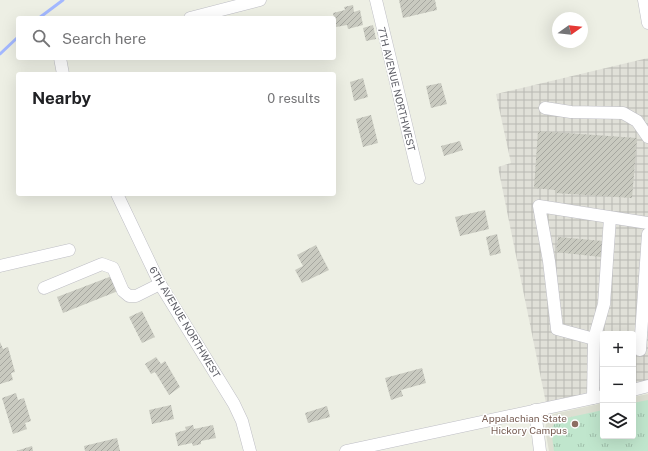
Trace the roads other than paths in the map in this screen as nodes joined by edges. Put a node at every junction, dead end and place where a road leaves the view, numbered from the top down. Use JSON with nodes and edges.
{"nodes":[{"id":1,"x":260,"y":0,"type":"edge"},
{"id":2,"x":376,"y":0,"type":"edge"},
{"id":3,"x":644,"y":0,"type":"edge"},
{"id":4,"x":198,"y":16,"type":"edge"},
{"id":5,"x":648,"y":23,"type":"edge"},
{"id":6,"x":60,"y":60,"type":"edge"},
{"id":7,"x":63,"y":72,"type":"edge"},
{"id":8,"x":545,"y":108,"type":"dead end"},
{"id":9,"x":648,"y":137,"type":"edge"},
{"id":10,"x":419,"y":178,"type":"dead end"},
{"id":11,"x":118,"y":196,"type":"edge"},
{"id":12,"x":610,"y":218,"type":"junction"},
{"id":13,"x":648,"y":223,"type":"edge"},
{"id":14,"x":648,"y":234,"type":"edge"},
{"id":15,"x":69,"y":250,"type":"dead end"},
{"id":16,"x":0,"y":266,"type":"edge"},
{"id":17,"x":160,"y":284,"type":"junction"},
{"id":18,"x":44,"y":288,"type":"dead end"},
{"id":19,"x":594,"y":339,"type":"junction"},
{"id":20,"x":640,"y":350,"type":"dead end"},
{"id":21,"x":648,"y":386,"type":"edge"},
{"id":22,"x":636,"y":389,"type":"edge"},
{"id":23,"x":598,"y":397,"type":"edge"},
{"id":24,"x":535,"y":410,"type":"junction"},
{"id":25,"x":250,"y":451,"type":"edge"},
{"id":26,"x":346,"y":451,"type":"edge"},
{"id":27,"x":540,"y":451,"type":"edge"}],
"edges":[{"from":1,"to":4,"type":"street"},
{"from":2,"to":10,"type":"street","name":"7TH AVENUE NORTHWEST"},
{"from":3,"to":5,"type":"street"},
{"from":6,"to":7,"type":"street"},
{"from":8,"to":9,"type":"street"},
{"from":11,"to":17,"type":"street","name":"6TH AVENUE NORTHWEST"},
{"from":12,"to":13,"type":"street"},
{"from":12,"to":19,"type":"street"},
{"from":12,"to":19,"type":"street"},
{"from":14,"to":20,"type":"street"},
{"from":15,"to":16,"type":"street"},
{"from":17,"to":18,"type":"street"},
{"from":17,"to":25,"type":"street","name":"6TH AVENUE NORTHWEST"},
{"from":19,"to":23,"type":"street"},
{"from":21,"to":22,"type":"street"},
{"from":23,"to":24,"type":"street"},
{"from":24,"to":26,"type":"street"},
{"from":24,"to":27,"type":"street"}]}
